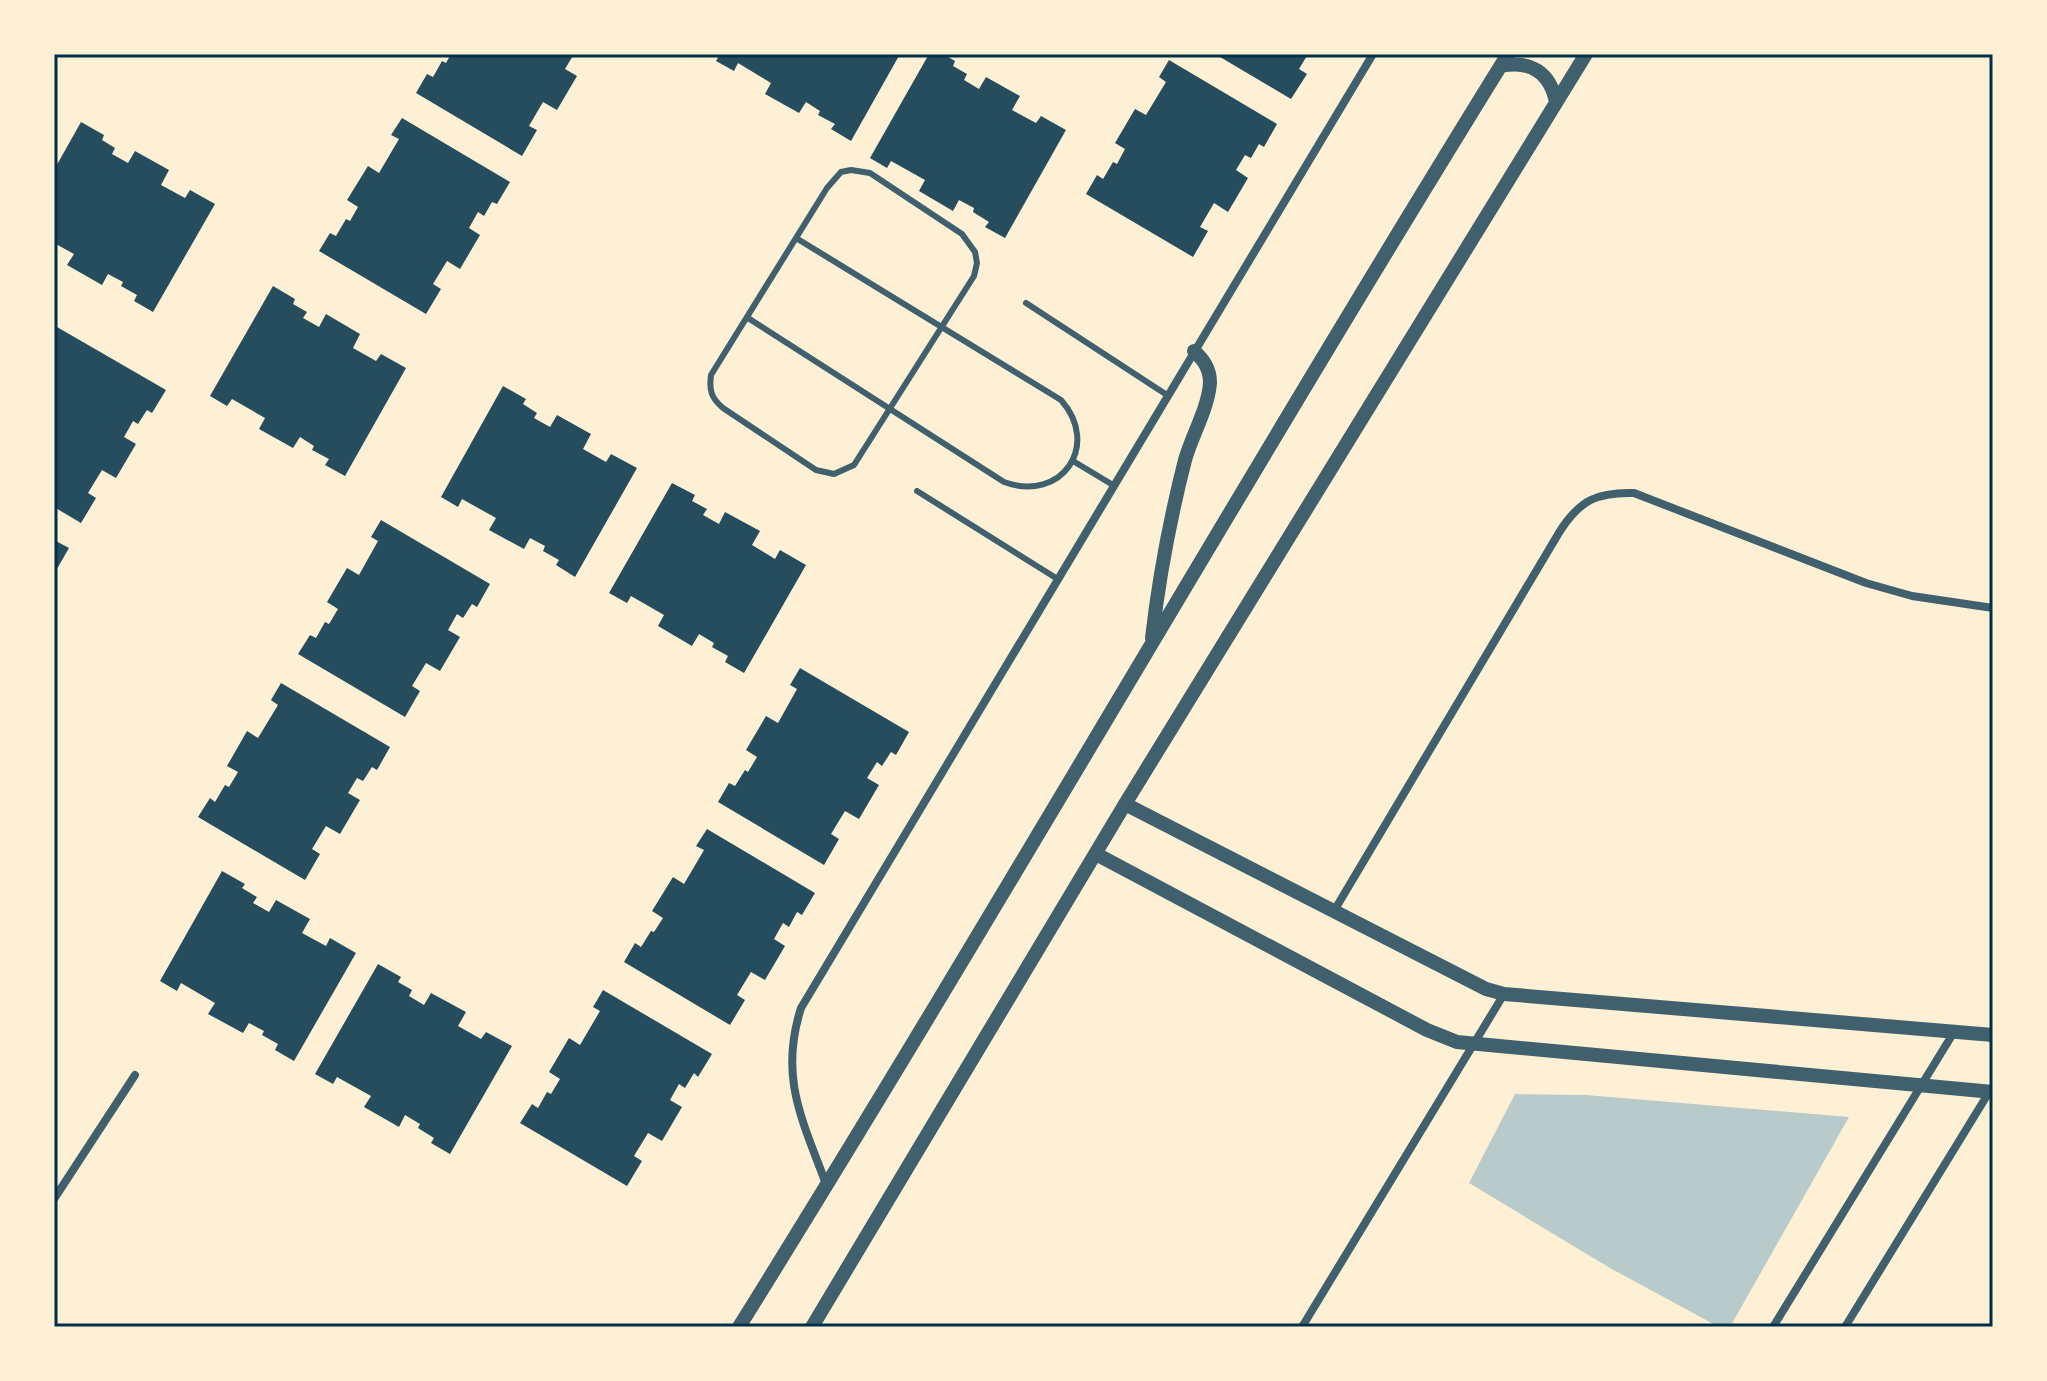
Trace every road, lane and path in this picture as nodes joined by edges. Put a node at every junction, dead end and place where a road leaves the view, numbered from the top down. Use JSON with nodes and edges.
{"nodes":[{"id":1,"x":1373,"y":54,"type":"edge"},
{"id":2,"x":1586,"y":54,"type":"edge"},
{"id":3,"x":1505,"y":60,"type":"edge"},
{"id":4,"x":1556,"y":102,"type":"junction"},
{"id":5,"x":796,"y":238,"type":"junction"},
{"id":6,"x":1026,"y":303,"type":"dead end"},
{"id":7,"x":748,"y":318,"type":"junction"},
{"id":8,"x":941,"y":327,"type":"junction"},
{"id":9,"x":1194,"y":351,"type":"junction"},
{"id":10,"x":1167,"y":395,"type":"junction"},
{"id":11,"x":890,"y":409,"type":"junction"},
{"id":12,"x":1073,"y":461,"type":"junction"},
{"id":13,"x":1113,"y":485,"type":"junction"},
{"id":14,"x":917,"y":491,"type":"dead end"},
{"id":15,"x":1056,"y":578,"type":"junction"},
{"id":16,"x":1993,"y":608,"type":"edge"},
{"id":17,"x":1151,"y":643,"type":"junction"},
{"id":18,"x":1125,"y":804,"type":"junction"},
{"id":19,"x":1096,"y":854,"type":"junction"},
{"id":20,"x":1334,"y":911,"type":"junction"},
{"id":21,"x":1504,"y":994,"type":"junction"},
{"id":22,"x":1954,"y":1032,"type":"junction"},
{"id":23,"x":1993,"y":1035,"type":"edge"},
{"id":24,"x":1473,"y":1045,"type":"junction"},
{"id":25,"x":135,"y":1075,"type":"dead end"},
{"id":26,"x":1922,"y":1085,"type":"junction"},
{"id":27,"x":1992,"y":1090,"type":"edge"},
{"id":28,"x":827,"y":1186,"type":"junction"},
{"id":29,"x":54,"y":1199,"type":"edge"},
{"id":30,"x":739,"y":1327,"type":"edge"},
{"id":31,"x":812,"y":1327,"type":"edge"},
{"id":32,"x":1302,"y":1327,"type":"edge"},
{"id":33,"x":1773,"y":1327,"type":"edge"},
{"id":34,"x":1845,"y":1327,"type":"edge"}],
"edges":[{"from":1,"to":9,"type":"street"},
{"from":2,"to":4,"type":"street"},
{"from":3,"to":4,"type":"street"},
{"from":3,"to":17,"type":"street"},
{"from":4,"to":18,"type":"street"},
{"from":5,"to":7,"type":"lane"},
{"from":5,"to":8,"type":"lane"},
{"from":5,"to":8,"type":"lane"},
{"from":6,"to":10,"type":"lane"},
{"from":7,"to":11,"type":"lane"},
{"from":7,"to":11,"type":"lane"},
{"from":8,"to":11,"type":"lane"},
{"from":8,"to":12,"type":"lane"},
{"from":9,"to":10,"type":"street"},
{"from":9,"to":17,"type":"street"},
{"from":10,"to":13,"type":"street"},
{"from":11,"to":12,"type":"lane"},
{"from":12,"to":13,"type":"lane"},
{"from":13,"to":15,"type":"street"},
{"from":14,"to":15,"type":"lane"},
{"from":15,"to":28,"type":"street"},
{"from":16,"to":20,"type":"street"},
{"from":17,"to":28,"type":"street"},
{"from":18,"to":19,"type":"street"},
{"from":18,"to":20,"type":"street"},
{"from":19,"to":24,"type":"street"},
{"from":19,"to":31,"type":"street"},
{"from":20,"to":21,"type":"street"},
{"from":21,"to":22,"type":"street"},
{"from":21,"to":24,"type":"street"},
{"from":22,"to":23,"type":"street"},
{"from":22,"to":26,"type":"street"},
{"from":24,"to":26,"type":"street"},
{"from":24,"to":32,"type":"street"},
{"from":25,"to":29,"type":"street"},
{"from":26,"to":27,"type":"street"},
{"from":26,"to":33,"type":"street"},
{"from":27,"to":34,"type":"street"},
{"from":28,"to":30,"type":"street"}]}
